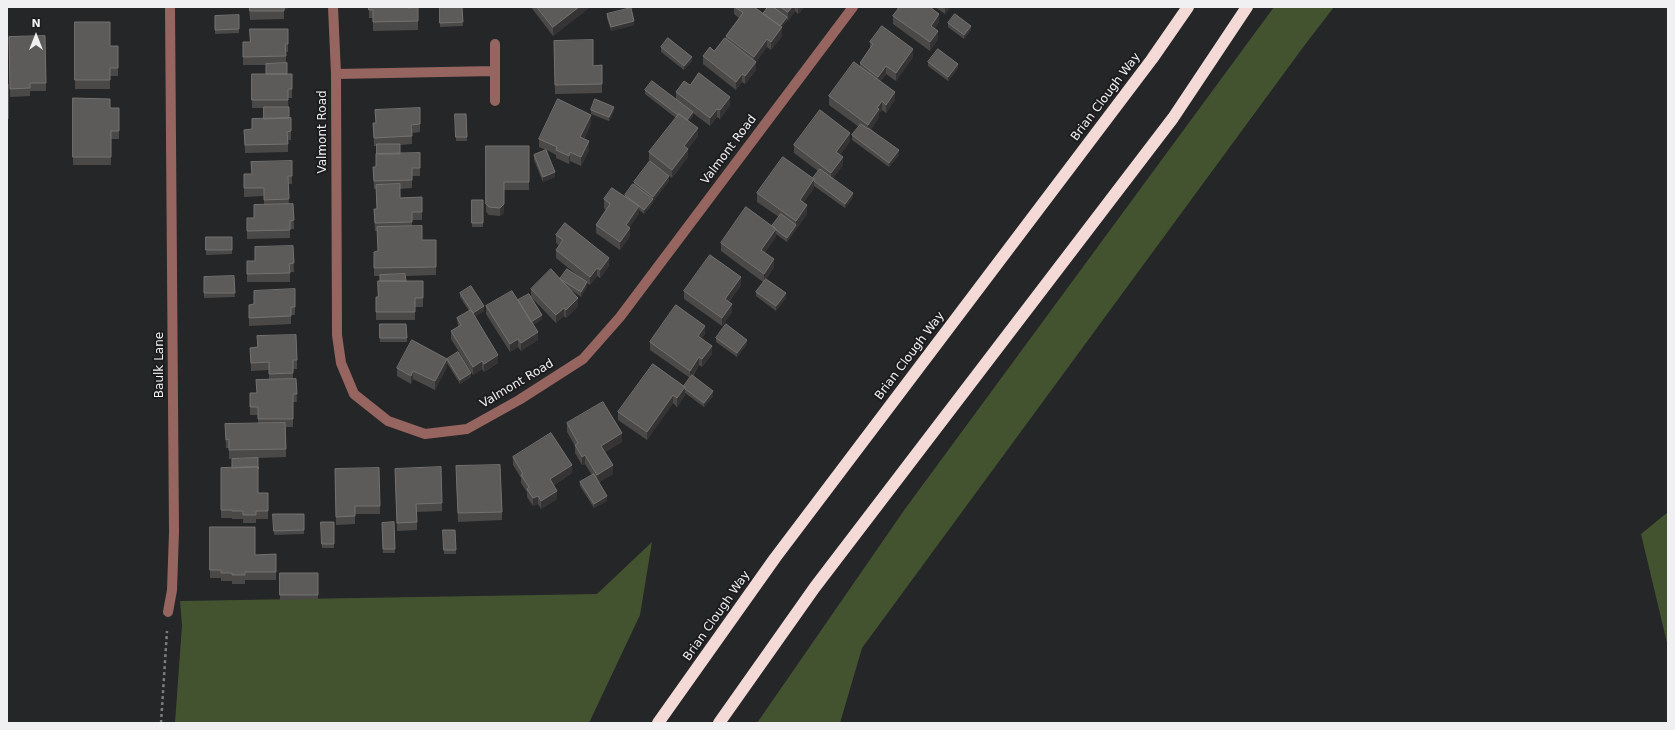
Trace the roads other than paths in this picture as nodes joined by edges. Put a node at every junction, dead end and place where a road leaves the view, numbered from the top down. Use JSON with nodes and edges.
{"nodes":[{"id":1,"x":170,"y":7,"type":"edge"},
{"id":2,"x":333,"y":7,"type":"edge"},
{"id":3,"x":853,"y":7,"type":"edge"},
{"id":4,"x":1188,"y":7,"type":"edge"},
{"id":5,"x":1248,"y":7,"type":"edge"},
{"id":6,"x":495,"y":44,"type":"dead end"},
{"id":7,"x":495,"y":71,"type":"junction"},
{"id":8,"x":336,"y":74,"type":"junction"},
{"id":9,"x":495,"y":101,"type":"dead end"},
{"id":10,"x":168,"y":612,"type":"road end"},
{"id":11,"x":658,"y":723,"type":"edge"},
{"id":12,"x":719,"y":723,"type":"edge"}],
"edges":[{"from":1,"to":10,"type":"street","name":"Baulk Lane"},
{"from":2,"to":8,"type":"street","name":"Valmont Road"},
{"from":3,"to":8,"type":"street","name":"Valmont Road"},
{"from":4,"to":11,"type":"highway","name":"Brian Clough Way"},
{"from":5,"to":12,"type":"highway"},
{"from":6,"to":7,"type":"street"},
{"from":7,"to":8,"type":"street","name":"Valmont Road"},
{"from":7,"to":9,"type":"street"}]}
